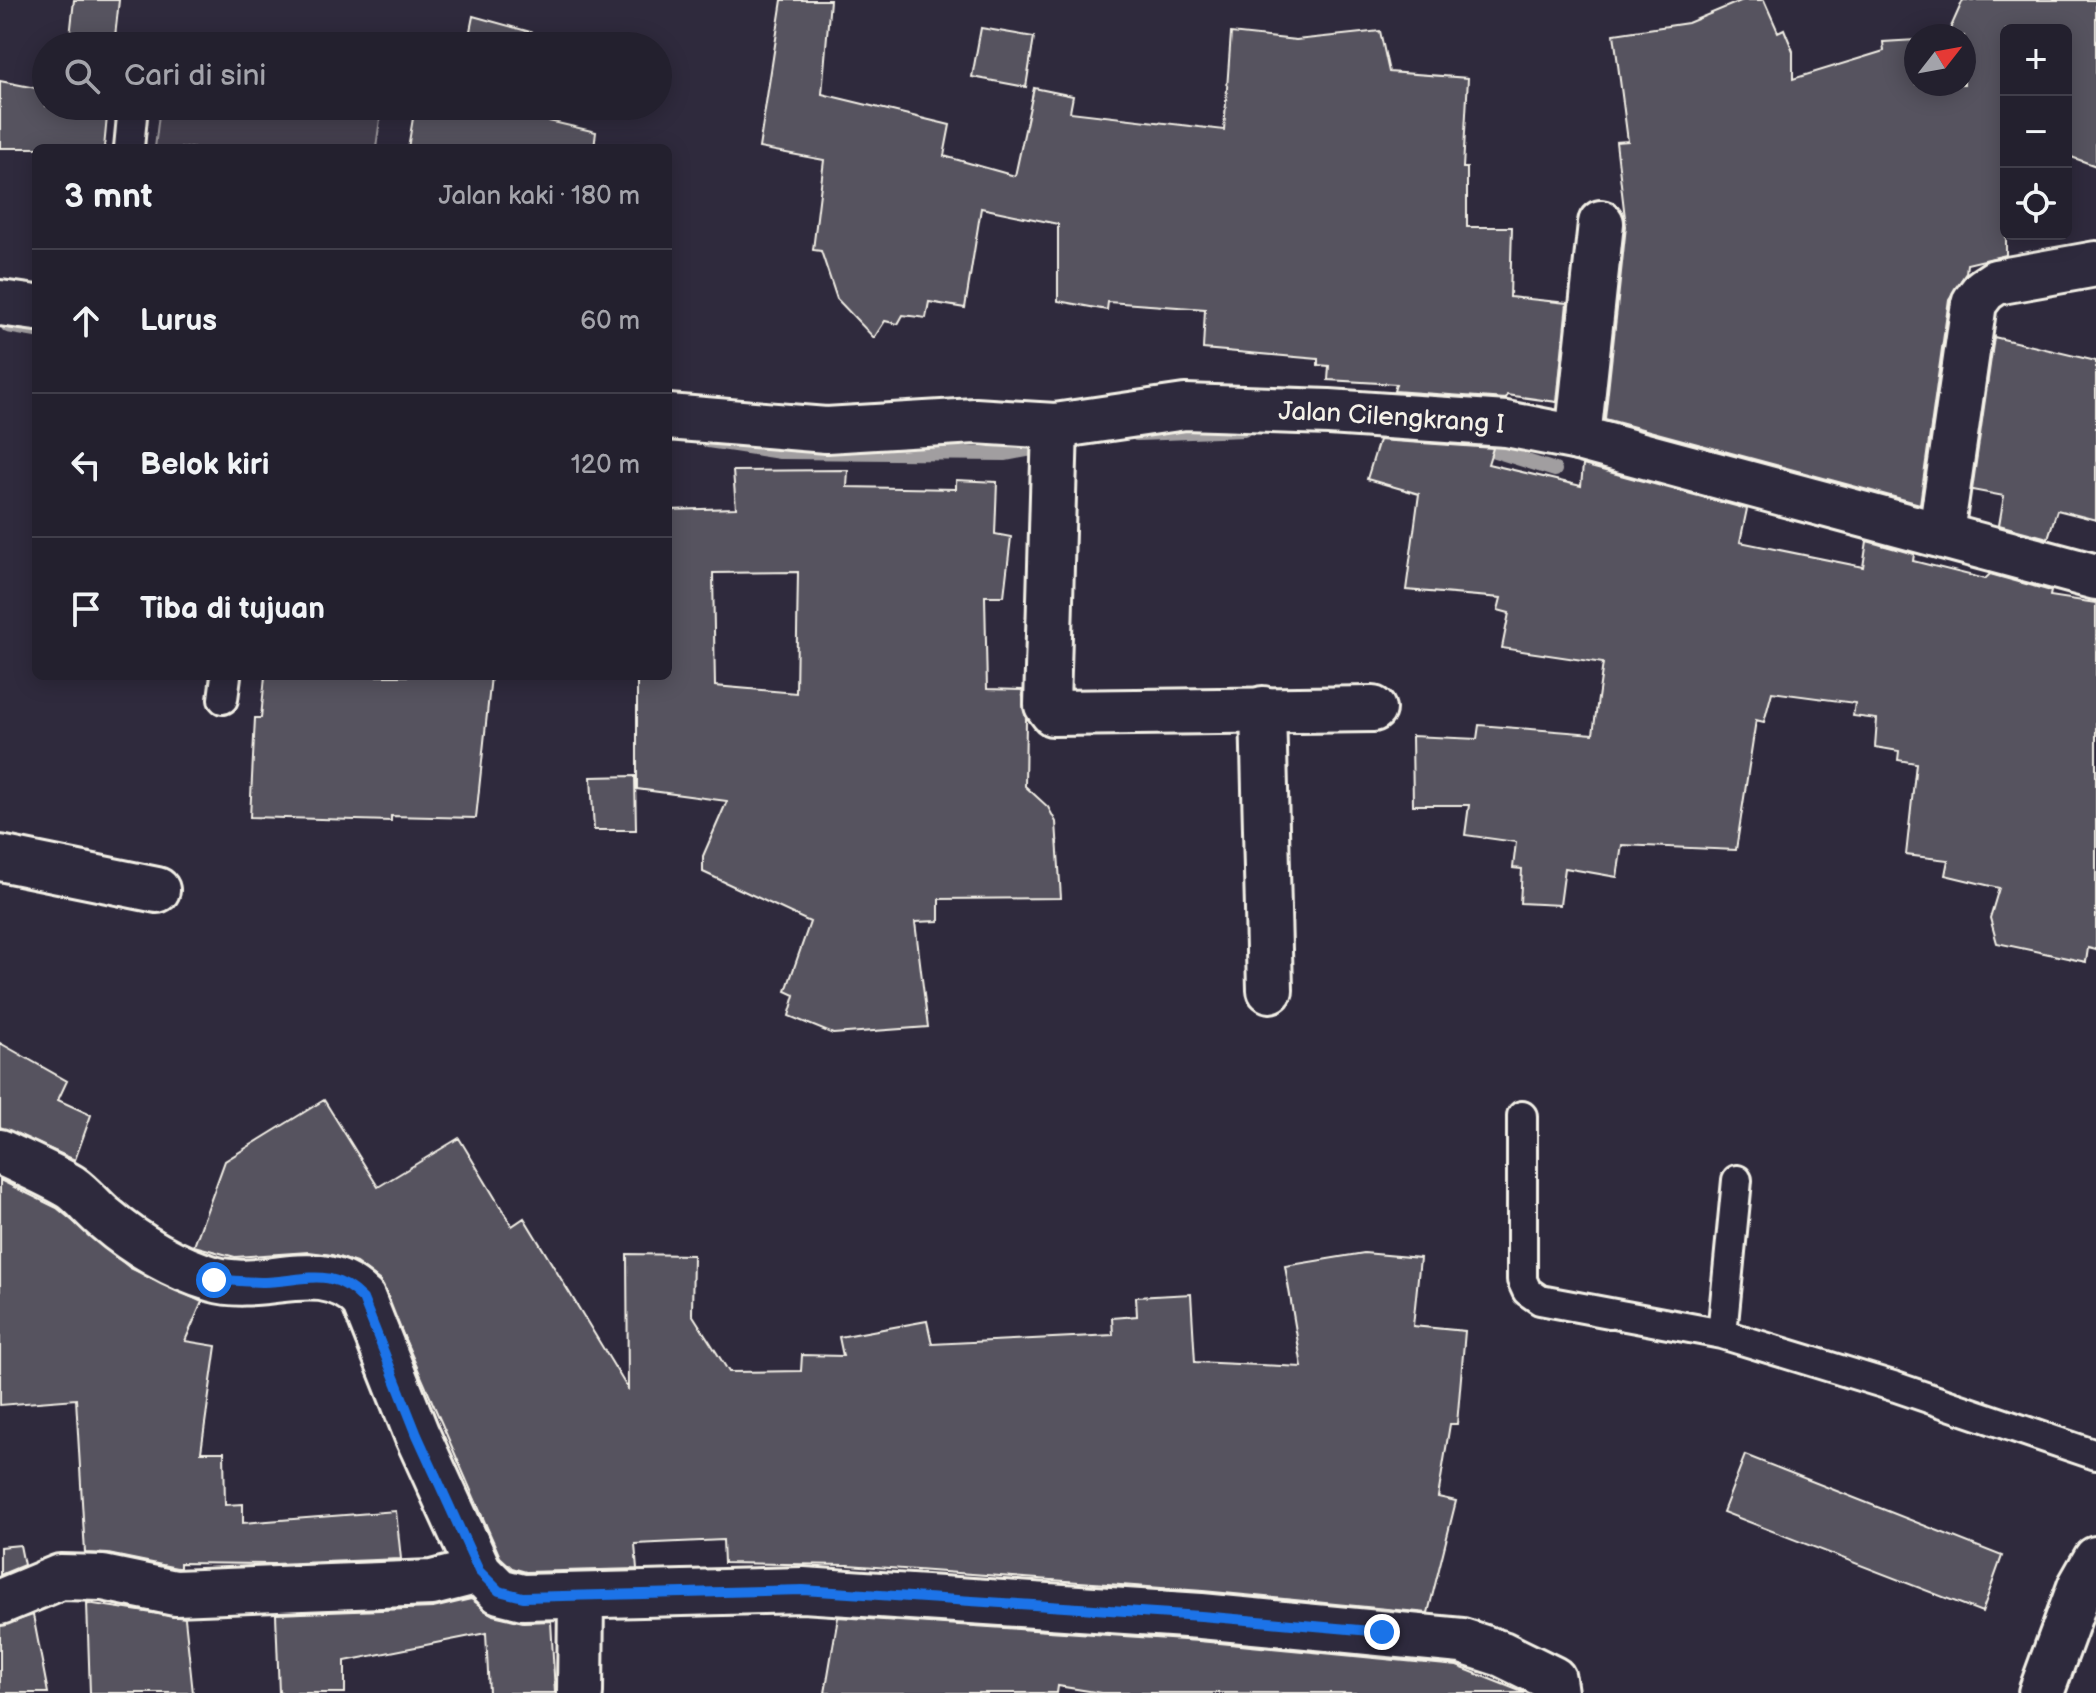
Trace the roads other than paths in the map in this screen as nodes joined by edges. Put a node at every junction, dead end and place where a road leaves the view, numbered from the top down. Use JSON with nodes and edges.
{"nodes":[{"id":1,"x":132,"y":120,"type":"edge"},
{"id":2,"x":129,"y":144,"type":"edge"},
{"id":3,"x":1601,"y":223,"type":"dead end"},
{"id":4,"x":2096,"y":264,"type":"edge"},
{"id":5,"x":0,"y":303,"type":"edge"},
{"id":6,"x":32,"y":307,"type":"edge"},
{"id":7,"x":672,"y":417,"type":"edge"},
{"id":8,"x":1055,"y":426,"type":"junction"},
{"id":9,"x":1578,"y":438,"type":"junction"},
{"id":10,"x":1941,"y":533,"type":"junction"},
{"id":11,"x":2096,"y":577,"type":"edge"},
{"id":12,"x":1263,"y":709,"type":"junction"},
{"id":13,"x":1373,"y":709,"type":"dead end"},
{"id":14,"x":0,"y":858,"type":"edge"},
{"id":15,"x":157,"y":890,"type":"dead end"},
{"id":16,"x":1270,"y":990,"type":"dead end"},
{"id":17,"x":1522,"y":1116,"type":"dead end"},
{"id":18,"x":0,"y":1152,"type":"edge"},
{"id":19,"x":1737,"y":1180,"type":"dead end"},
{"id":20,"x":1722,"y":1334,"type":"junction"},
{"id":21,"x":2096,"y":1455,"type":"edge"},
{"id":22,"x":2096,"y":1559,"type":"edge"},
{"id":23,"x":479,"y":1571,"type":"junction"},
{"id":24,"x":581,"y":1597,"type":"junction"},
{"id":25,"x":0,"y":1602,"type":"edge"},
{"id":26,"x":580,"y":1693,"type":"edge"},
{"id":27,"x":1555,"y":1693,"type":"edge"},
{"id":28,"x":2041,"y":1693,"type":"edge"}],
"edges":[{"from":1,"to":2,"type":"lane"},
{"from":3,"to":9,"type":"street"},
{"from":4,"to":10,"type":"street"},
{"from":5,"to":6,"type":"street"},
{"from":7,"to":8,"type":"street","name":"Jalan Cilengkrang I"},
{"from":8,"to":9,"type":"street","name":"Jalan Cilengkrang I"},
{"from":8,"to":12,"type":"street"},
{"from":9,"to":10,"type":"street","name":"Jalan Cilengkrang I"},
{"from":10,"to":11,"type":"street","name":"Jalan Cilengkrang I"},
{"from":12,"to":13,"type":"street"},
{"from":12,"to":16,"type":"street"},
{"from":14,"to":15,"type":"street"},
{"from":17,"to":20,"type":"lane"},
{"from":18,"to":23,"type":"street"},
{"from":19,"to":20,"type":"lane"},
{"from":20,"to":21,"type":"lane"},
{"from":22,"to":28,"type":"street"},
{"from":23,"to":24,"type":"street"},
{"from":23,"to":25,"type":"street"},
{"from":24,"to":26,"type":"street"},
{"from":24,"to":27,"type":"street"}]}
